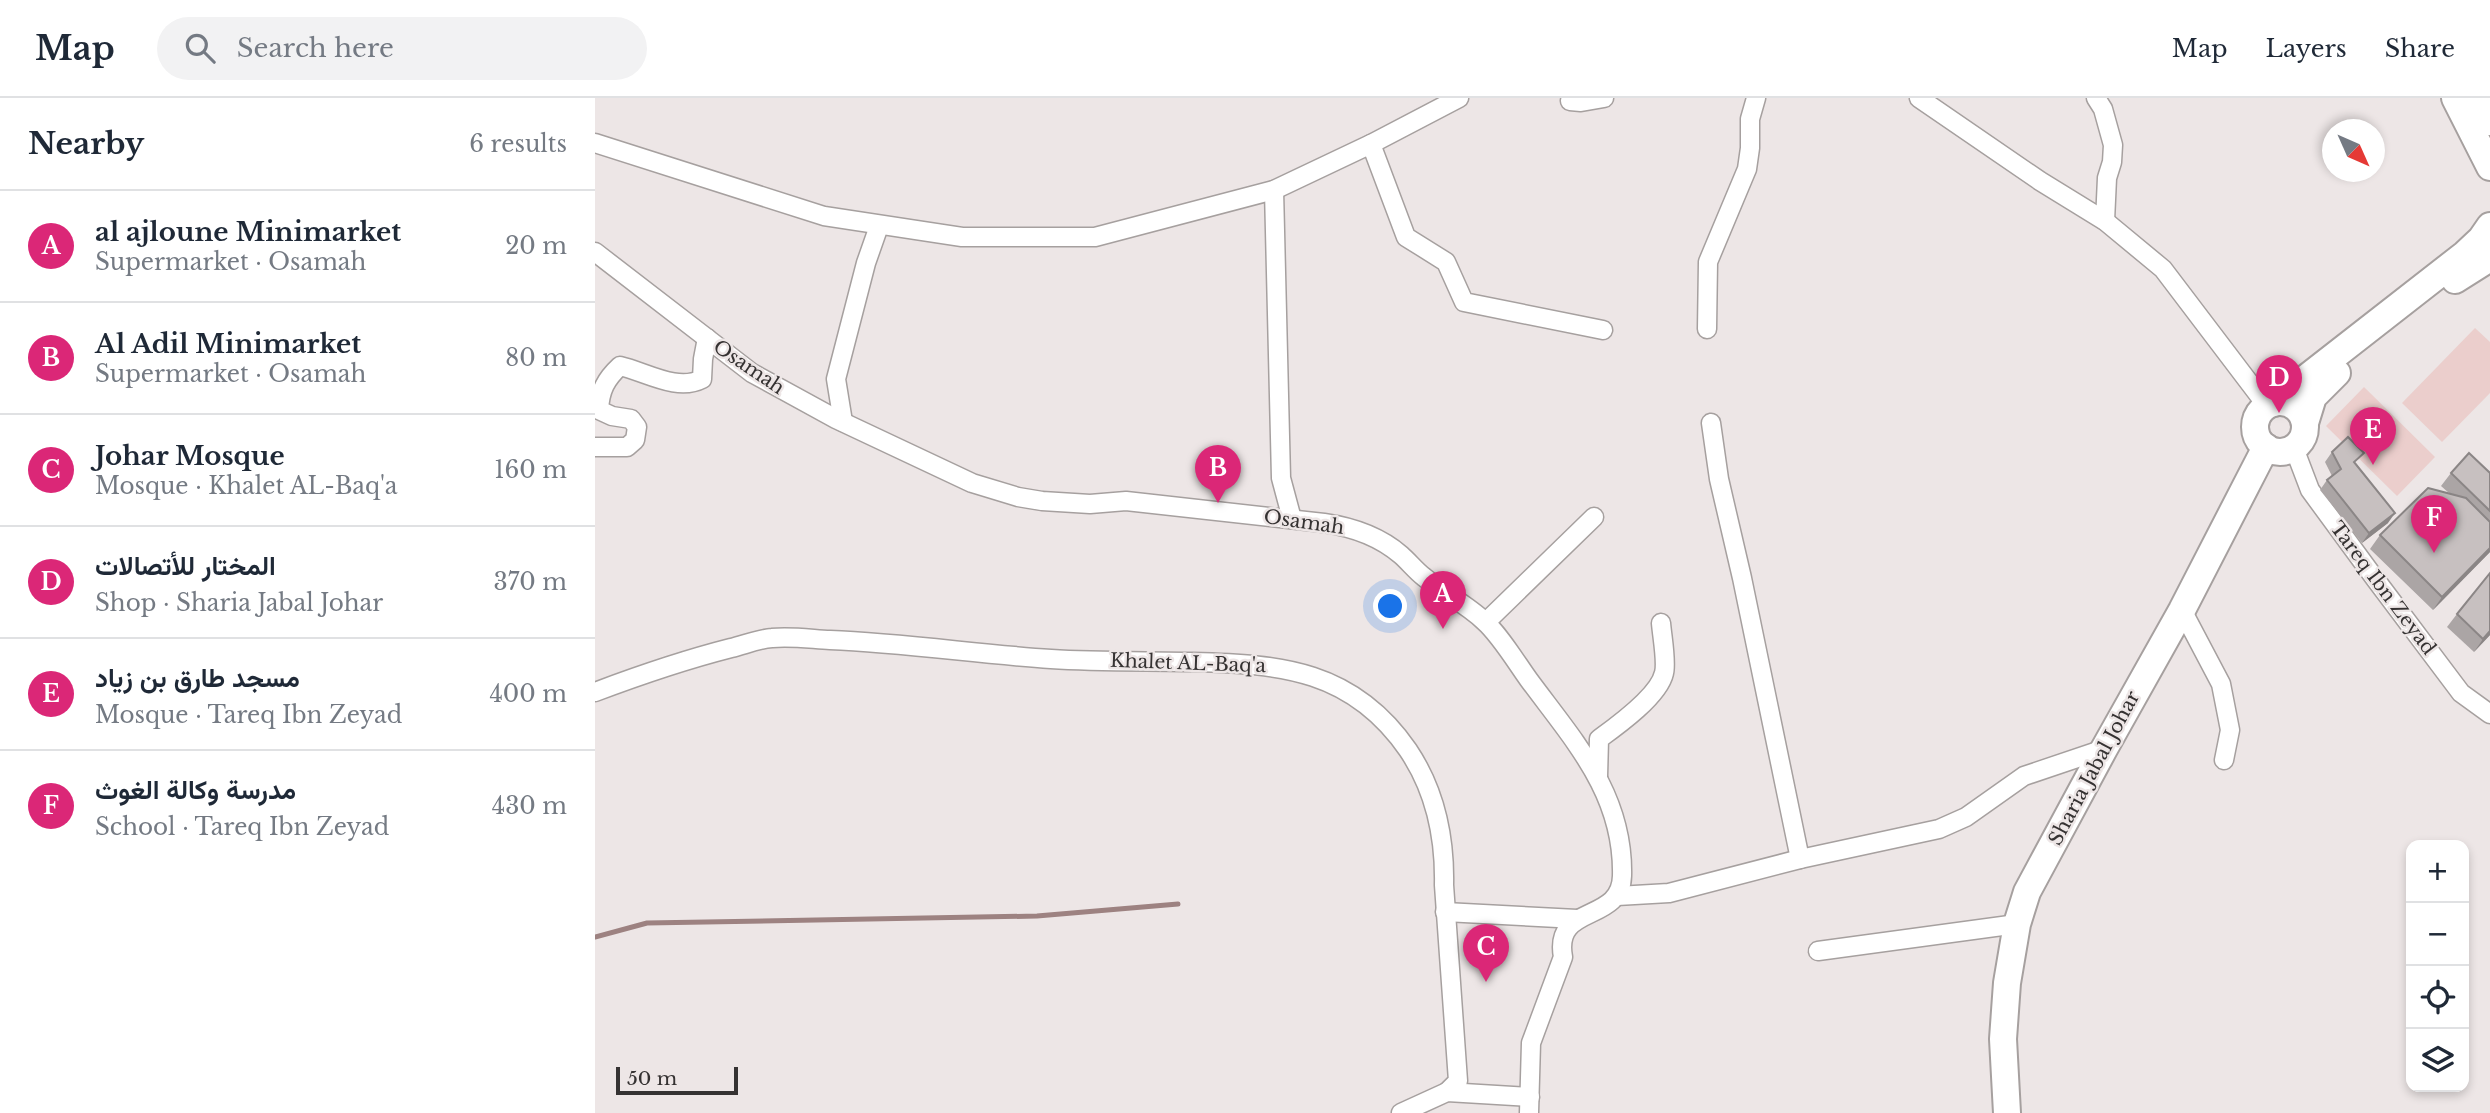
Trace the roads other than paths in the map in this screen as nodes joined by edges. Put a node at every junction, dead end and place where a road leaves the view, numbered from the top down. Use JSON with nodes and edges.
{"nodes":[{"id":1,"x":1459,"y":98,"type":"edge"},
{"id":2,"x":1604,"y":98,"type":"edge"},
{"id":3,"x":1756,"y":98,"type":"edge"},
{"id":4,"x":1919,"y":98,"type":"edge"},
{"id":5,"x":2096,"y":98,"type":"edge"},
{"id":6,"x":2455,"y":98,"type":"edge"},
{"id":7,"x":2476,"y":98,"type":"edge"},
{"id":8,"x":1570,"y":101,"type":"dead end"},
{"id":9,"x":2490,"y":122,"type":"edge"},
{"id":10,"x":595,"y":143,"type":"edge"},
{"id":11,"x":1371,"y":144,"type":"junction"},
{"id":12,"x":2490,"y":167,"type":"edge"},
{"id":13,"x":1274,"y":190,"type":"junction"},
{"id":14,"x":2105,"y":221,"type":"junction"},
{"id":15,"x":880,"y":226,"type":"junction"},
{"id":16,"x":2490,"y":226,"type":"edge"},
{"id":17,"x":595,"y":251,"type":"edge"},
{"id":18,"x":2490,"y":258,"type":"edge"},
{"id":19,"x":1707,"y":329,"type":"dead end"},
{"id":20,"x":1603,"y":330,"type":"dead end"},
{"id":21,"x":707,"y":338,"type":"junction"},
{"id":22,"x":2270,"y":405,"type":"junction"},
{"id":23,"x":843,"y":422,"type":"junction"},
{"id":24,"x":1711,"y":423,"type":"dead end"},
{"id":25,"x":2305,"y":423,"type":"junction"},
{"id":26,"x":595,"y":447,"type":"edge"},
{"id":27,"x":2266,"y":447,"type":"junction"},
{"id":28,"x":2294,"y":448,"type":"junction"},
{"id":29,"x":1594,"y":517,"type":"dead end"},
{"id":30,"x":1292,"y":519,"type":"junction"},
{"id":31,"x":2182,"y":610,"type":"junction"},
{"id":32,"x":1486,"y":622,"type":"junction"},
{"id":33,"x":1661,"y":623,"type":"dead end"},
{"id":34,"x":595,"y":692,"type":"edge"},
{"id":35,"x":2490,"y":714,"type":"edge"},
{"id":36,"x":2104,"y":749,"type":"junction"},
{"id":37,"x":2224,"y":760,"type":"dead end"},
{"id":38,"x":1598,"y":777,"type":"junction"},
{"id":39,"x":1800,"y":859,"type":"junction"},
{"id":40,"x":1618,"y":896,"type":"junction"},
{"id":41,"x":1445,"y":912,"type":"junction"},
{"id":42,"x":1577,"y":919,"type":"junction"},
{"id":43,"x":2017,"y":924,"type":"junction"},
{"id":44,"x":1818,"y":951,"type":"dead end"},
{"id":45,"x":1447,"y":1092,"type":"junction"},
{"id":46,"x":1529,"y":1105,"type":"edge"},
{"id":47,"x":1401,"y":1113,"type":"edge"},
{"id":48,"x":2007,"y":1113,"type":"edge"}],
"edges":[{"from":1,"to":11,"type":"street"},
{"from":2,"to":8,"type":"street"},
{"from":3,"to":19,"type":"street"},
{"from":4,"to":14,"type":"street"},
{"from":5,"to":14,"type":"street"},
{"from":6,"to":12,"type":"street"},
{"from":7,"to":9,"type":"street"},
{"from":10,"to":15,"type":"street"},
{"from":11,"to":13,"type":"street"},
{"from":11,"to":20,"type":"street"},
{"from":13,"to":15,"type":"street"},
{"from":13,"to":30,"type":"street"},
{"from":14,"to":22,"type":"street"},
{"from":15,"to":23,"type":"street"},
{"from":16,"to":22,"type":"street"},
{"from":17,"to":21,"type":"street","name":"Osamah"},
{"from":18,"to":25,"type":"street"},
{"from":21,"to":23,"type":"street","name":"Osamah"},
{"from":21,"to":26,"type":"street"},
{"from":22,"to":25,"type":"street"},
{"from":22,"to":27,"type":"street"},
{"from":23,"to":30,"type":"street","name":"Osamah"},
{"from":24,"to":39,"type":"street"},
{"from":25,"to":28,"type":"street"},
{"from":27,"to":28,"type":"street"},
{"from":27,"to":31,"type":"street","name":"Sharia Jabal Johar"},
{"from":28,"to":35,"type":"street","name":"Tareq Ibn Zeyad"},
{"from":29,"to":32,"type":"street"},
{"from":30,"to":32,"type":"street","name":"Osamah"},
{"from":31,"to":36,"type":"street","name":"Sharia Jabal Johar"},
{"from":31,"to":37,"type":"street"},
{"from":32,"to":38,"type":"street","name":"Osamah"},
{"from":33,"to":38,"type":"street"},
{"from":34,"to":41,"type":"street","name":"Khalet AL-Baq'a"},
{"from":36,"to":39,"type":"street"},
{"from":36,"to":43,"type":"street","name":"Sharia Jabal Johar"},
{"from":38,"to":40,"type":"street","name":"Osamah"},
{"from":39,"to":40,"type":"street"},
{"from":40,"to":42,"type":"street"},
{"from":41,"to":42,"type":"street"},
{"from":41,"to":45,"type":"street","name":"Khalet AL-Baq'a"},
{"from":42,"to":46,"type":"street"},
{"from":43,"to":44,"type":"street"},
{"from":43,"to":48,"type":"street","name":"Sharia Jabal Johar"},
{"from":45,"to":46,"type":"street"},
{"from":45,"to":47,"type":"street"}]}
